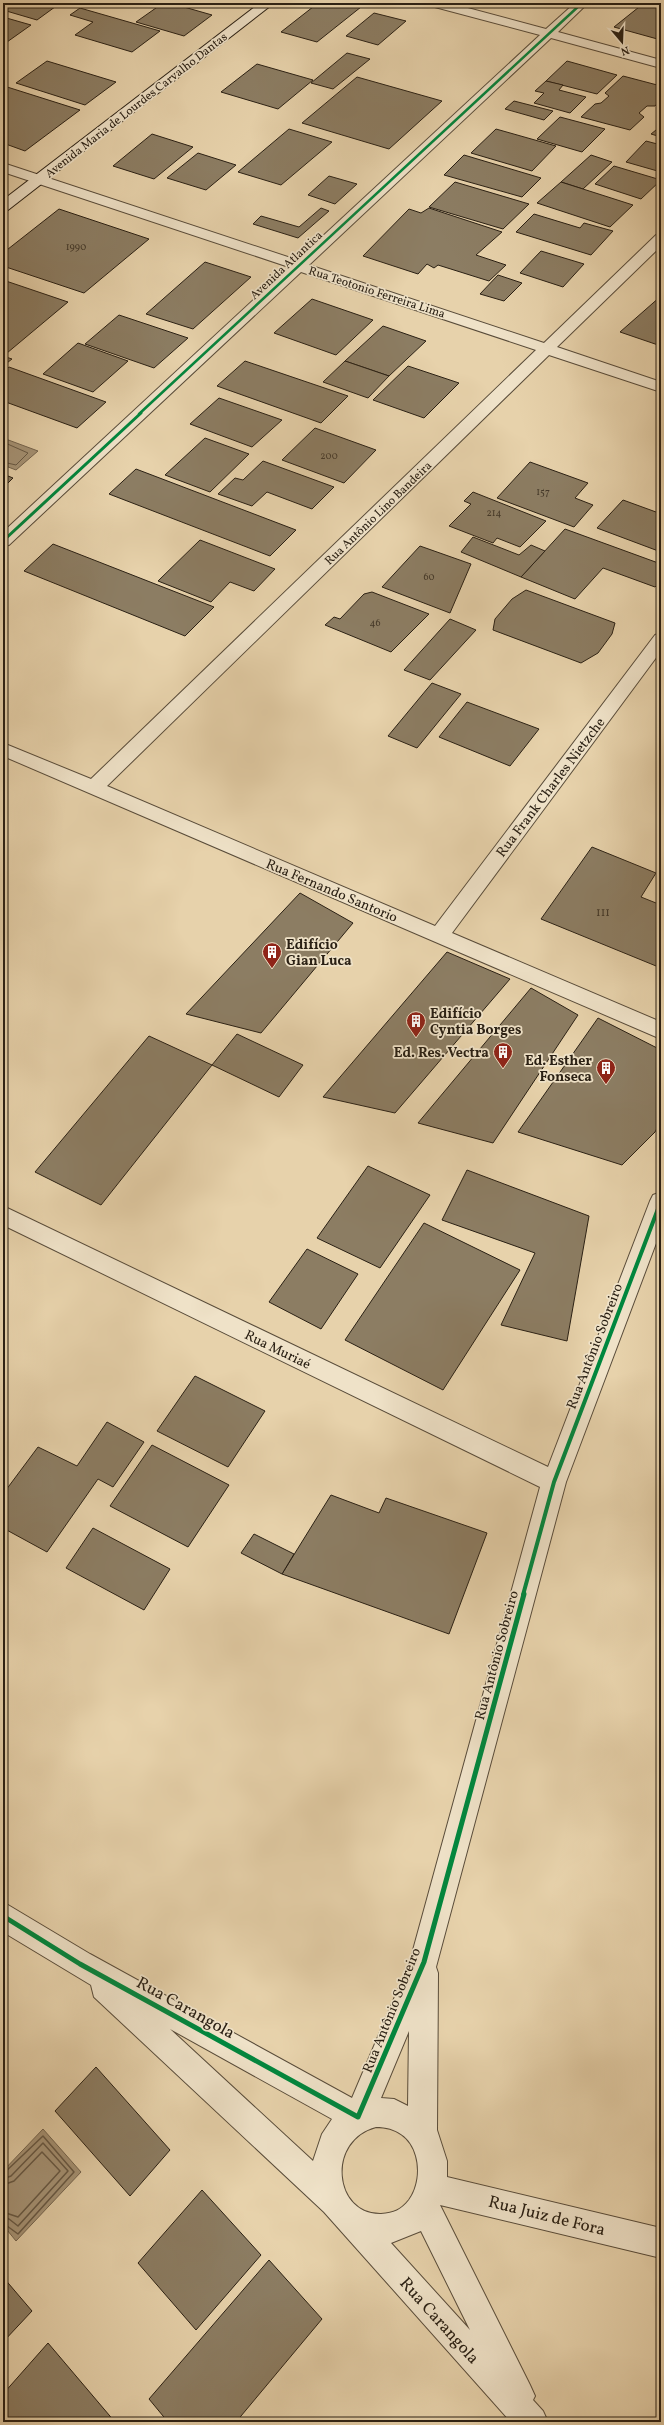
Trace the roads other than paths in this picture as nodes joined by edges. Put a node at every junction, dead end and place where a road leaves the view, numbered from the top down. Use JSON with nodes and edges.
{"nodes":[{"id":1,"x":268,"y":3,"type":"edge"},
{"id":2,"x":435,"y":3,"type":"edge"},
{"id":3,"x":582,"y":3,"type":"edge"},
{"id":4,"x":548,"y":33,"type":"junction"},
{"id":5,"x":661,"y":64,"type":"edge"},
{"id":6,"x":3,"y":167,"type":"edge"},
{"id":7,"x":39,"y":180,"type":"junction"},
{"id":8,"x":3,"y":207,"type":"edge"},
{"id":9,"x":661,"y":238,"type":"edge"},
{"id":10,"x":299,"y":266,"type":"junction"},
{"id":11,"x":547,"y":349,"type":"junction"},
{"id":12,"x":661,"y":387,"type":"edge"},
{"id":13,"x":3,"y":541,"type":"edge"},
{"id":14,"x":661,"y":639,"type":"edge"},
{"id":15,"x":3,"y":749,"type":"edge"},
{"id":16,"x":94,"y":788,"type":"junction"},
{"id":17,"x":439,"y":936,"type":"junction"},
{"id":18,"x":661,"y":1031,"type":"edge"},
{"id":19,"x":661,"y":1201,"type":"edge"},
{"id":20,"x":3,"y":1215,"type":"edge"},
{"id":21,"x":554,"y":1482,"type":"junction"},
{"id":22,"x":3,"y":1916,"type":"edge"},
{"id":23,"x":424,"y":1962,"type":"junction"},
{"id":24,"x":80,"y":1964,"type":"junction"},
{"id":25,"x":358,"y":2117,"type":"junction"},
{"id":26,"x":422,"y":2134,"type":"junction"},
{"id":27,"x":428,"y":2196,"type":"junction"},
{"id":28,"x":342,"y":2211,"type":"junction"},
{"id":29,"x":661,"y":2243,"type":"edge"},
{"id":30,"x":532,"y":2421,"type":"edge"}],
"edges":[{"from":1,"to":7,"type":"street","name":"Avenida Maria de Lourdes Carvalho Dantas"},
{"from":2,"to":4,"type":"street"},
{"from":3,"to":4,"type":"street","name":"Avenida Atlantica"},
{"from":4,"to":5,"type":"street"},
{"from":4,"to":10,"type":"street","name":"Avenida Atlantica"},
{"from":6,"to":7,"type":"street","name":"Rua Teotonio Ferreira Lima"},
{"from":7,"to":8,"type":"street","name":"Avenida Maria de Lourdes Carvalho Dantas"},
{"from":7,"to":10,"type":"street","name":"Rua Teotonio Ferreira Lima"},
{"from":9,"to":11,"type":"street","name":"Rua Antônio Lino Bandeira"},
{"from":10,"to":11,"type":"street","name":"Rua Teotonio Ferreira Lima"},
{"from":10,"to":13,"type":"street","name":"Avenida Atlantica"},
{"from":11,"to":12,"type":"street","name":"Rua Teotonio Ferreira Lima"},
{"from":11,"to":16,"type":"street","name":"Rua Antônio Lino Bandeira"},
{"from":14,"to":17,"type":"street","name":"Rua Frank Charles Nietzche"},
{"from":15,"to":16,"type":"street","name":"Rua Fernando Santorio"},
{"from":16,"to":17,"type":"street","name":"Rua Fernando Santorio"},
{"from":17,"to":18,"type":"street","name":"Rua Fernando Santorio"},
{"from":19,"to":21,"type":"street","name":"Rua Antônio Sobreiro"},
{"from":20,"to":21,"type":"street","name":"Rua Muriaé"},
{"from":21,"to":23,"type":"street","name":"Rua Antônio Sobreiro"},
{"from":22,"to":24,"type":"street","name":"Rua Carangola"},
{"from":23,"to":25,"type":"street","name":"Rua Antônio Sobreiro"},
{"from":23,"to":26,"type":"street","name":"Rua Antônio Sobreiro"},
{"from":24,"to":25,"type":"street","name":"Rua Carangola"},
{"from":24,"to":28,"type":"street","name":"Rua Carangola"},
{"from":25,"to":26,"type":"street"},
{"from":25,"to":28,"type":"street"},
{"from":26,"to":27,"type":"street"},
{"from":27,"to":28,"type":"street"},
{"from":27,"to":29,"type":"street","name":"Rua Juiz de Fora"},
{"from":27,"to":30,"type":"street","name":"Rua Carangola"},
{"from":28,"to":30,"type":"street","name":"Rua Carangola"}]}
